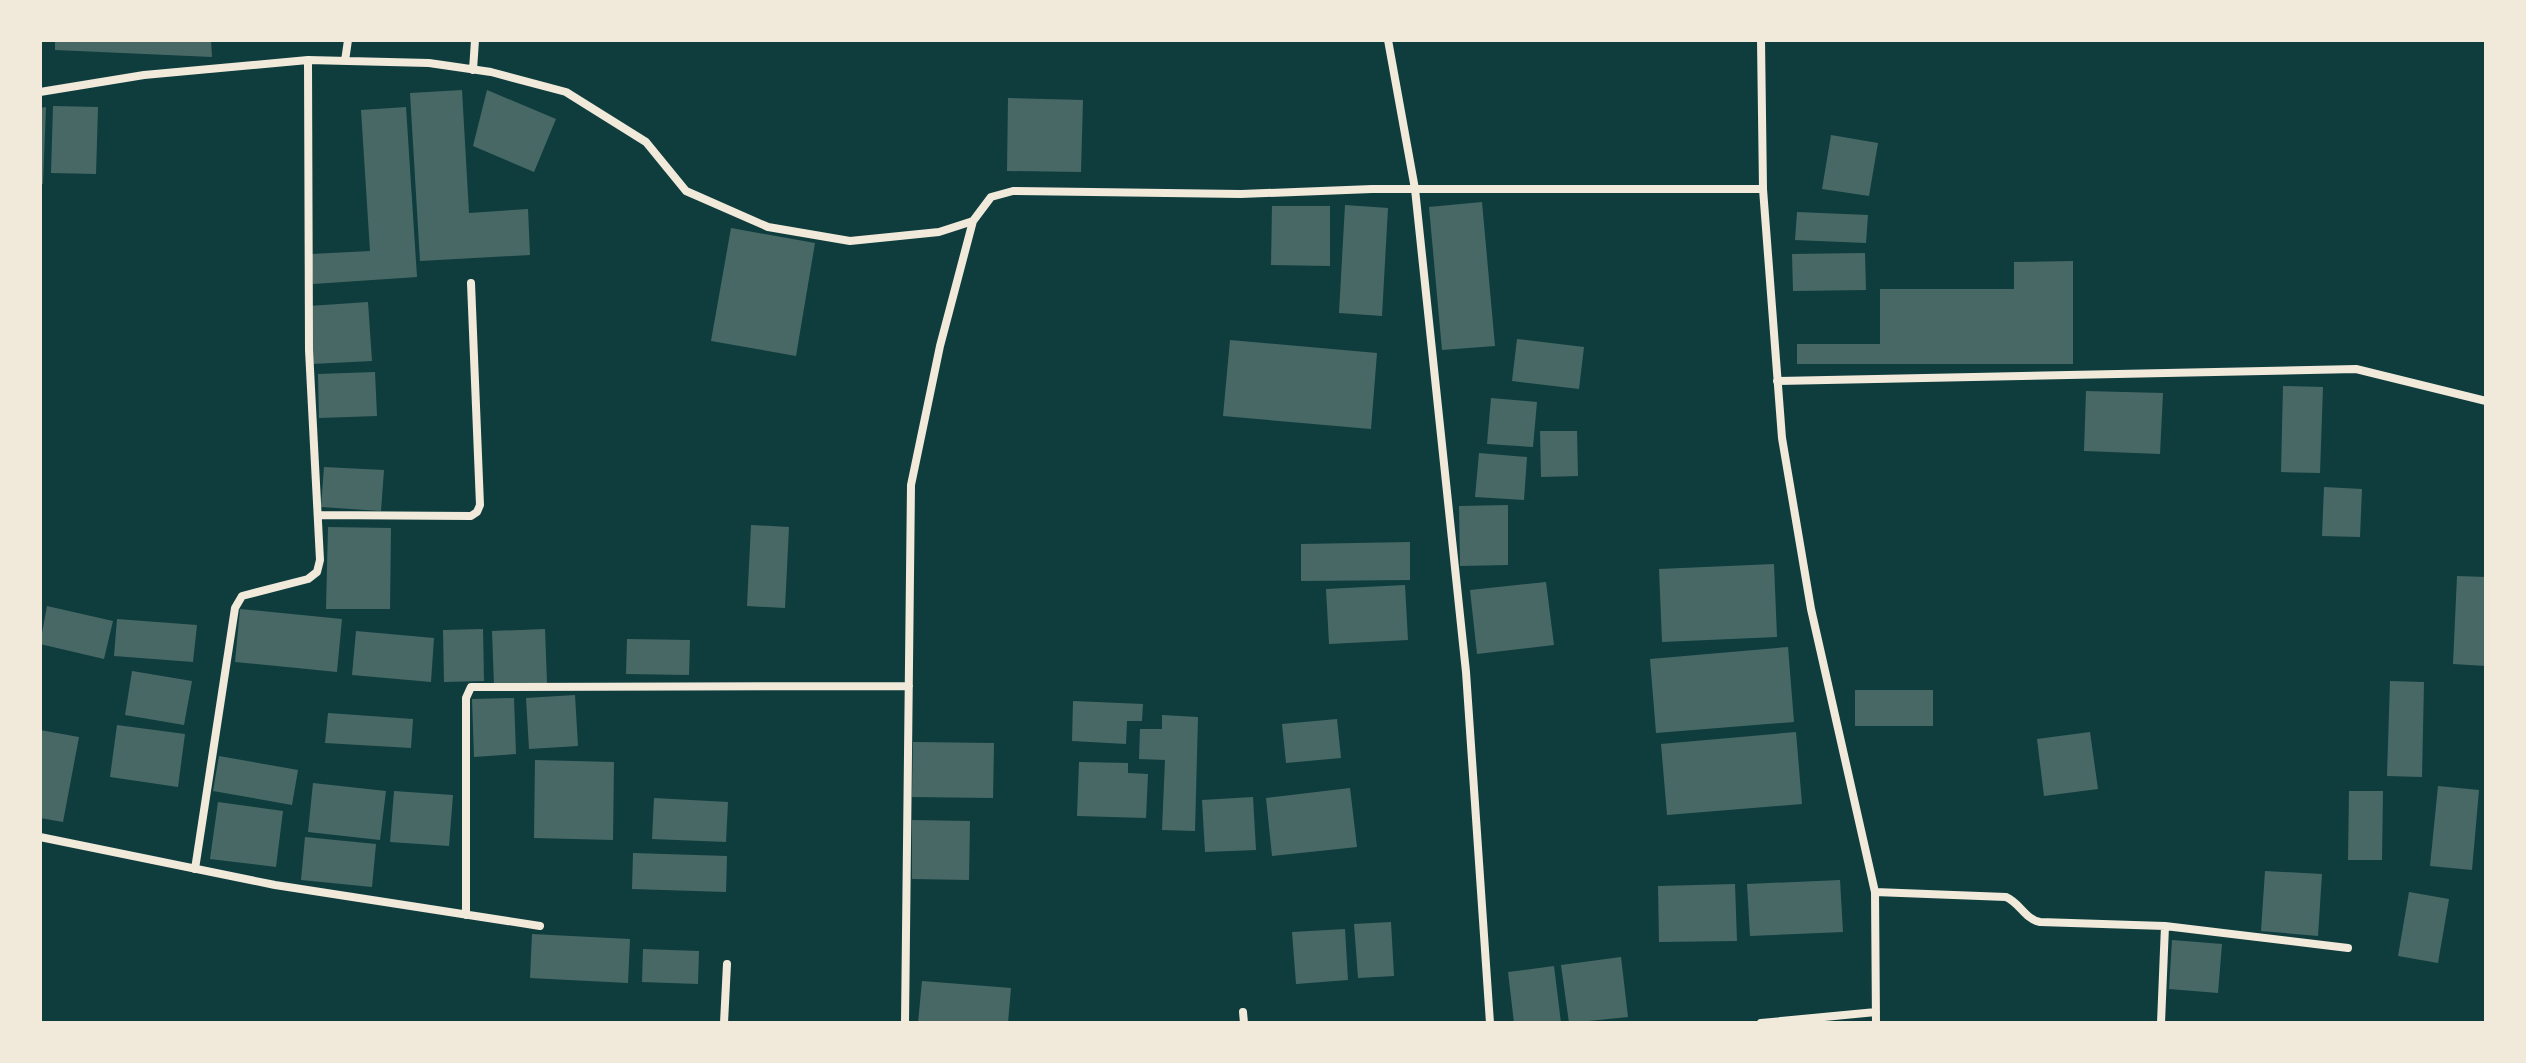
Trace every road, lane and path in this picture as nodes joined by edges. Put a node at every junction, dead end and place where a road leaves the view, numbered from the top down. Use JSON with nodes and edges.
{"nodes":[{"id":1,"x":348,"y":40,"type":"edge"},
{"id":2,"x":475,"y":40,"type":"edge"},
{"id":3,"x":1388,"y":40,"type":"edge"},
{"id":4,"x":1761,"y":40,"type":"edge"},
{"id":5,"x":308,"y":60,"type":"junction"},
{"id":6,"x":345,"y":61,"type":"junction"},
{"id":7,"x":473,"y":70,"type":"junction"},
{"id":8,"x":40,"y":92,"type":"edge"},
{"id":9,"x":1415,"y":189,"type":"junction"},
{"id":10,"x":1763,"y":189,"type":"junction"},
{"id":11,"x":973,"y":221,"type":"junction"},
{"id":12,"x":471,"y":283,"type":"dead end"},
{"id":13,"x":1777,"y":381,"type":"junction"},
{"id":14,"x":2486,"y":401,"type":"edge"},
{"id":15,"x":318,"y":515,"type":"junction"},
{"id":16,"x":909,"y":686,"type":"junction"},
{"id":17,"x":40,"y":837,"type":"edge"},
{"id":18,"x":195,"y":869,"type":"junction"},
{"id":19,"x":1875,"y":892,"type":"junction"},
{"id":20,"x":466,"y":915,"type":"junction"},
{"id":21,"x":540,"y":926,"type":"dead end"},
{"id":22,"x":2165,"y":926,"type":"junction"},
{"id":23,"x":2348,"y":948,"type":"dead end"},
{"id":24,"x":727,"y":964,"type":"dead end"},
{"id":25,"x":1243,"y":1012,"type":"dead end"},
{"id":26,"x":1876,"y":1012,"type":"junction"},
{"id":27,"x":724,"y":1023,"type":"edge"},
{"id":28,"x":905,"y":1023,"type":"edge"},
{"id":29,"x":1244,"y":1023,"type":"edge"},
{"id":30,"x":1490,"y":1023,"type":"edge"},
{"id":31,"x":1761,"y":1023,"type":"edge"},
{"id":32,"x":1876,"y":1023,"type":"edge"},
{"id":33,"x":2161,"y":1023,"type":"edge"}],
"edges":[{"from":1,"to":6,"type":"street"},
{"from":2,"to":7,"type":"street"},
{"from":3,"to":9,"type":"street"},
{"from":4,"to":10,"type":"street"},
{"from":5,"to":6,"type":"street"},
{"from":5,"to":8,"type":"street"},
{"from":5,"to":15,"type":"street"},
{"from":6,"to":7,"type":"street"},
{"from":7,"to":11,"type":"street"},
{"from":9,"to":10,"type":"street"},
{"from":9,"to":11,"type":"street"},
{"from":9,"to":30,"type":"street"},
{"from":10,"to":13,"type":"street"},
{"from":11,"to":16,"type":"street"},
{"from":12,"to":15,"type":"street"},
{"from":13,"to":14,"type":"street"},
{"from":13,"to":19,"type":"street"},
{"from":15,"to":18,"type":"street"},
{"from":16,"to":20,"type":"street"},
{"from":16,"to":28,"type":"street"},
{"from":17,"to":18,"type":"street"},
{"from":18,"to":20,"type":"street"},
{"from":19,"to":22,"type":"street"},
{"from":19,"to":26,"type":"street"},
{"from":20,"to":21,"type":"street"},
{"from":22,"to":23,"type":"street"},
{"from":22,"to":33,"type":"street"},
{"from":24,"to":27,"type":"street"},
{"from":25,"to":29,"type":"street"},
{"from":26,"to":31,"type":"street"},
{"from":26,"to":32,"type":"street"}]}
